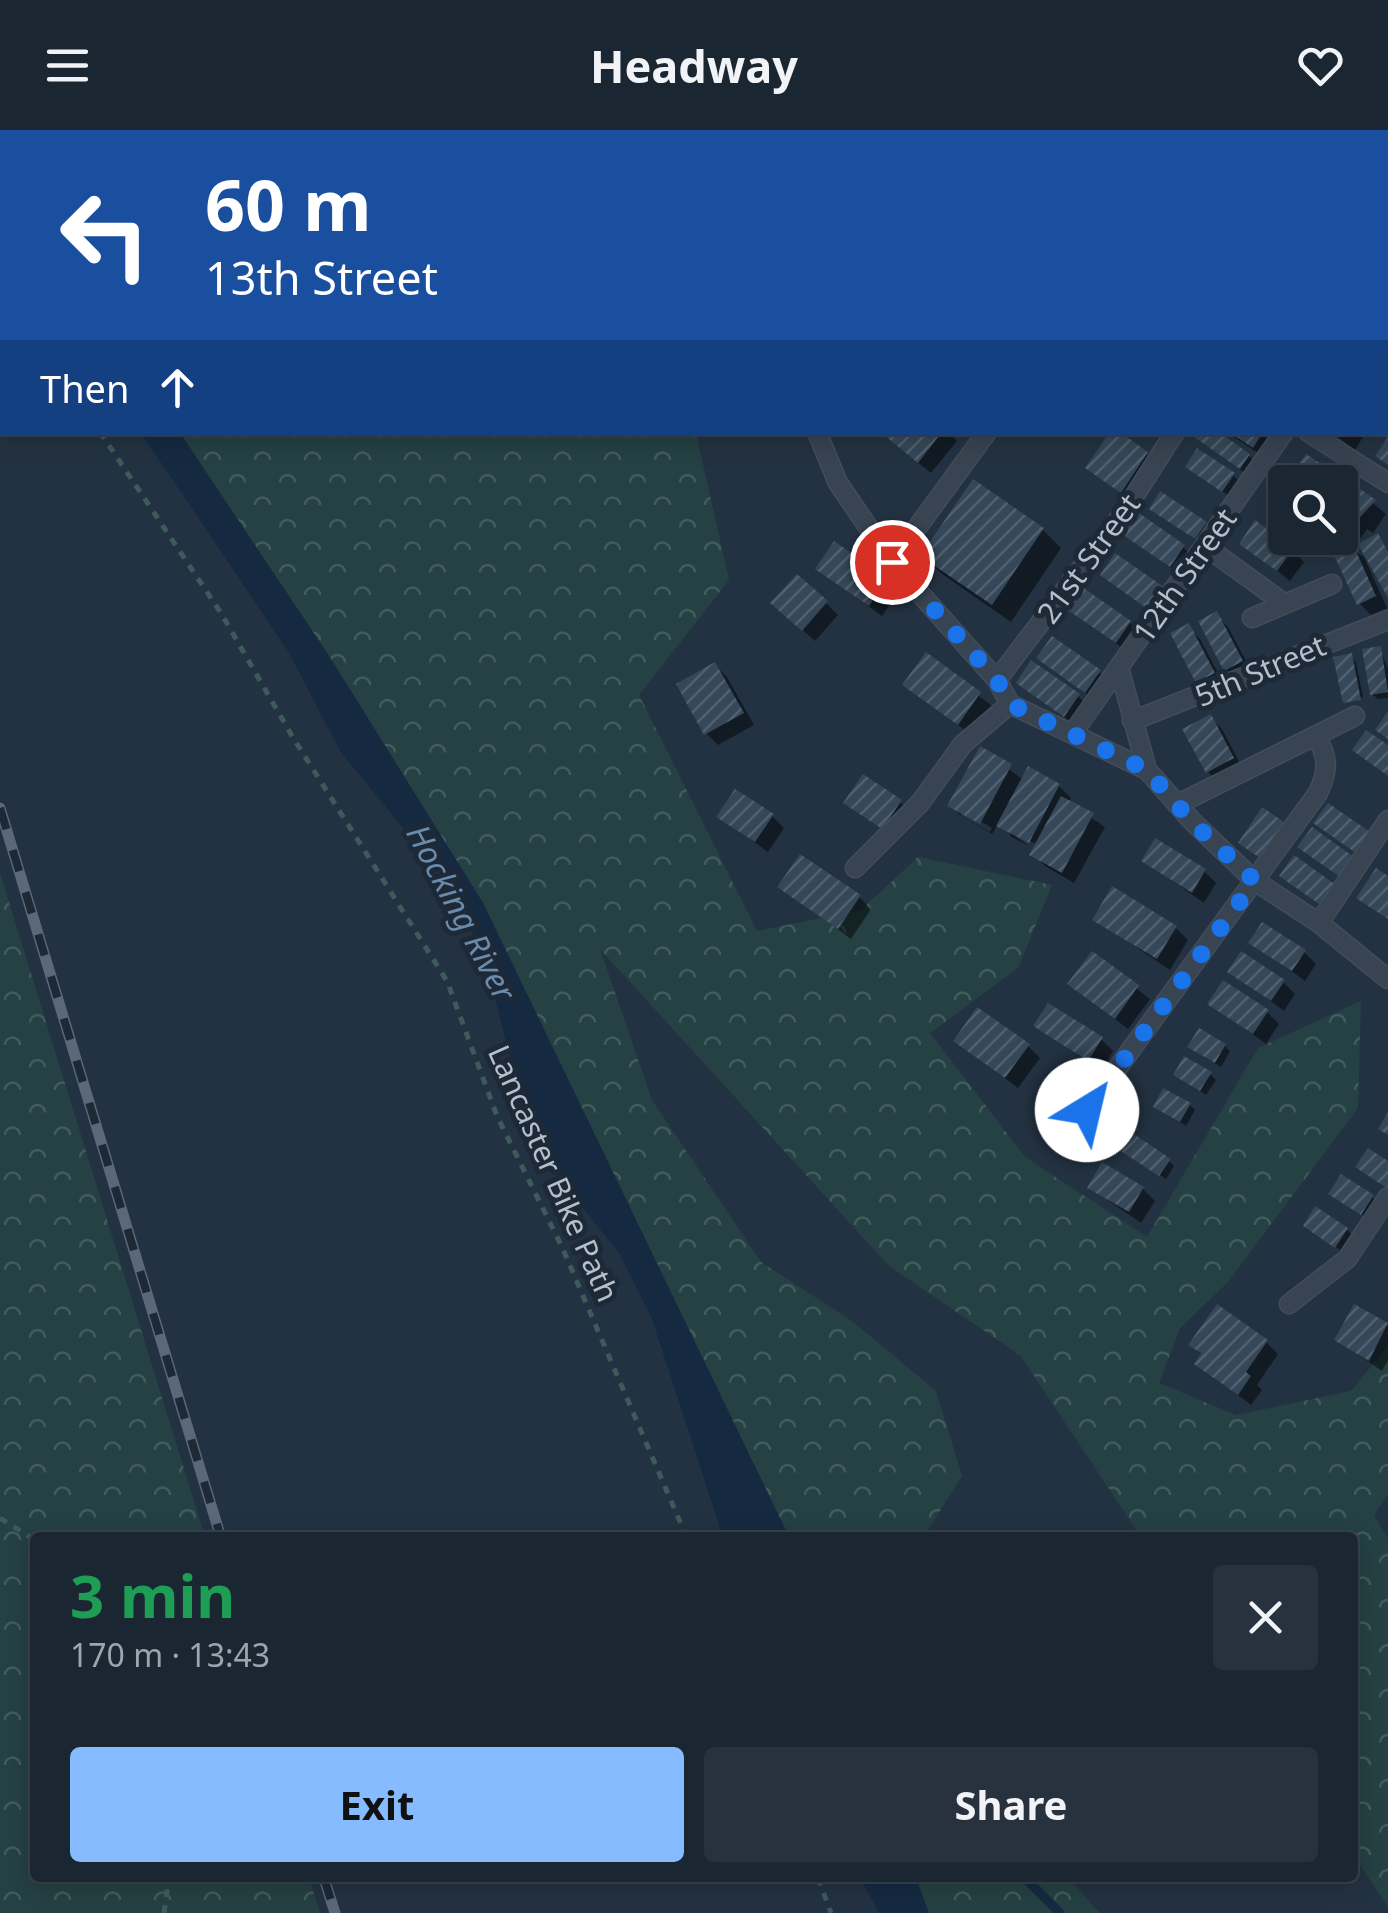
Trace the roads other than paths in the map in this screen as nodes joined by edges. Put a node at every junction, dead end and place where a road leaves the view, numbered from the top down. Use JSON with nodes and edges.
{"nodes":[{"id":1,"x":818,"y":435,"type":"edge"},
{"id":2,"x":985,"y":435,"type":"edge"},
{"id":3,"x":1174,"y":435,"type":"edge"},
{"id":4,"x":1282,"y":435,"type":"edge"},
{"id":5,"x":1313,"y":435,"type":"edge"},
{"id":6,"x":1388,"y":483,"type":"edge"},
{"id":7,"x":1205,"y":546,"type":"junction"},
{"id":8,"x":892,"y":562,"type":"junction"},
{"id":9,"x":1332,"y":584,"type":"dead end"},
{"id":10,"x":1285,"y":604,"type":"junction"},
{"id":11,"x":1252,"y":618,"type":"dead end"},
{"id":12,"x":1388,"y":620,"type":"edge"},
{"id":13,"x":1119,"y":668,"type":"junction"},
{"id":14,"x":997,"y":680,"type":"junction"},
{"id":15,"x":1010,"y":704,"type":"junction"},
{"id":16,"x":1355,"y":716,"type":"dead end"},
{"id":17,"x":1132,"y":721,"type":"junction"},
{"id":18,"x":1072,"y":734,"type":"junction"},
{"id":19,"x":1316,"y":738,"type":"junction"},
{"id":20,"x":1147,"y":770,"type":"junction"},
{"id":21,"x":1178,"y":804,"type":"junction"},
{"id":22,"x":1388,"y":820,"type":"edge"},
{"id":23,"x":855,"y":868,"type":"dead end"},
{"id":24,"x":1255,"y":881,"type":"junction"},
{"id":25,"x":1319,"y":923,"type":"junction"},
{"id":26,"x":1388,"y":979,"type":"edge"},
{"id":27,"x":1087,"y":1110,"type":"dead end"},
{"id":28,"x":1388,"y":1197,"type":"edge"},
{"id":29,"x":1289,"y":1304,"type":"dead end"}],
"edges":[{"from":1,"to":8,"type":"lane"},
{"from":2,"to":8,"type":"lane"},
{"from":3,"to":14,"type":"lane","name":"21st Street"},
{"from":4,"to":7,"type":"lane","name":"12th Street"},
{"from":5,"to":6,"type":"lane"},
{"from":7,"to":10,"type":"lane"},
{"from":7,"to":13,"type":"lane","name":"12th Street"},
{"from":8,"to":14,"type":"lane"},
{"from":9,"to":10,"type":"lane"},
{"from":10,"to":11,"type":"lane"},
{"from":12,"to":17,"type":"lane","name":"5th Street"},
{"from":13,"to":17,"type":"lane","name":"12th Street"},
{"from":13,"to":18,"type":"lane","name":"12th Street"},
{"from":14,"to":15,"type":"lane"},
{"from":15,"to":18,"type":"lane"},
{"from":15,"to":23,"type":"lane"},
{"from":16,"to":19,"type":"lane"},
{"from":17,"to":20,"type":"lane","name":"12th Street"},
{"from":18,"to":20,"type":"lane"},
{"from":19,"to":21,"type":"lane"},
{"from":19,"to":24,"type":"lane"},
{"from":20,"to":21,"type":"lane"},
{"from":21,"to":24,"type":"lane"},
{"from":22,"to":25,"type":"lane"},
{"from":24,"to":25,"type":"lane"},
{"from":24,"to":27,"type":"lane"},
{"from":25,"to":26,"type":"lane"},
{"from":28,"to":29,"type":"lane"}]}
